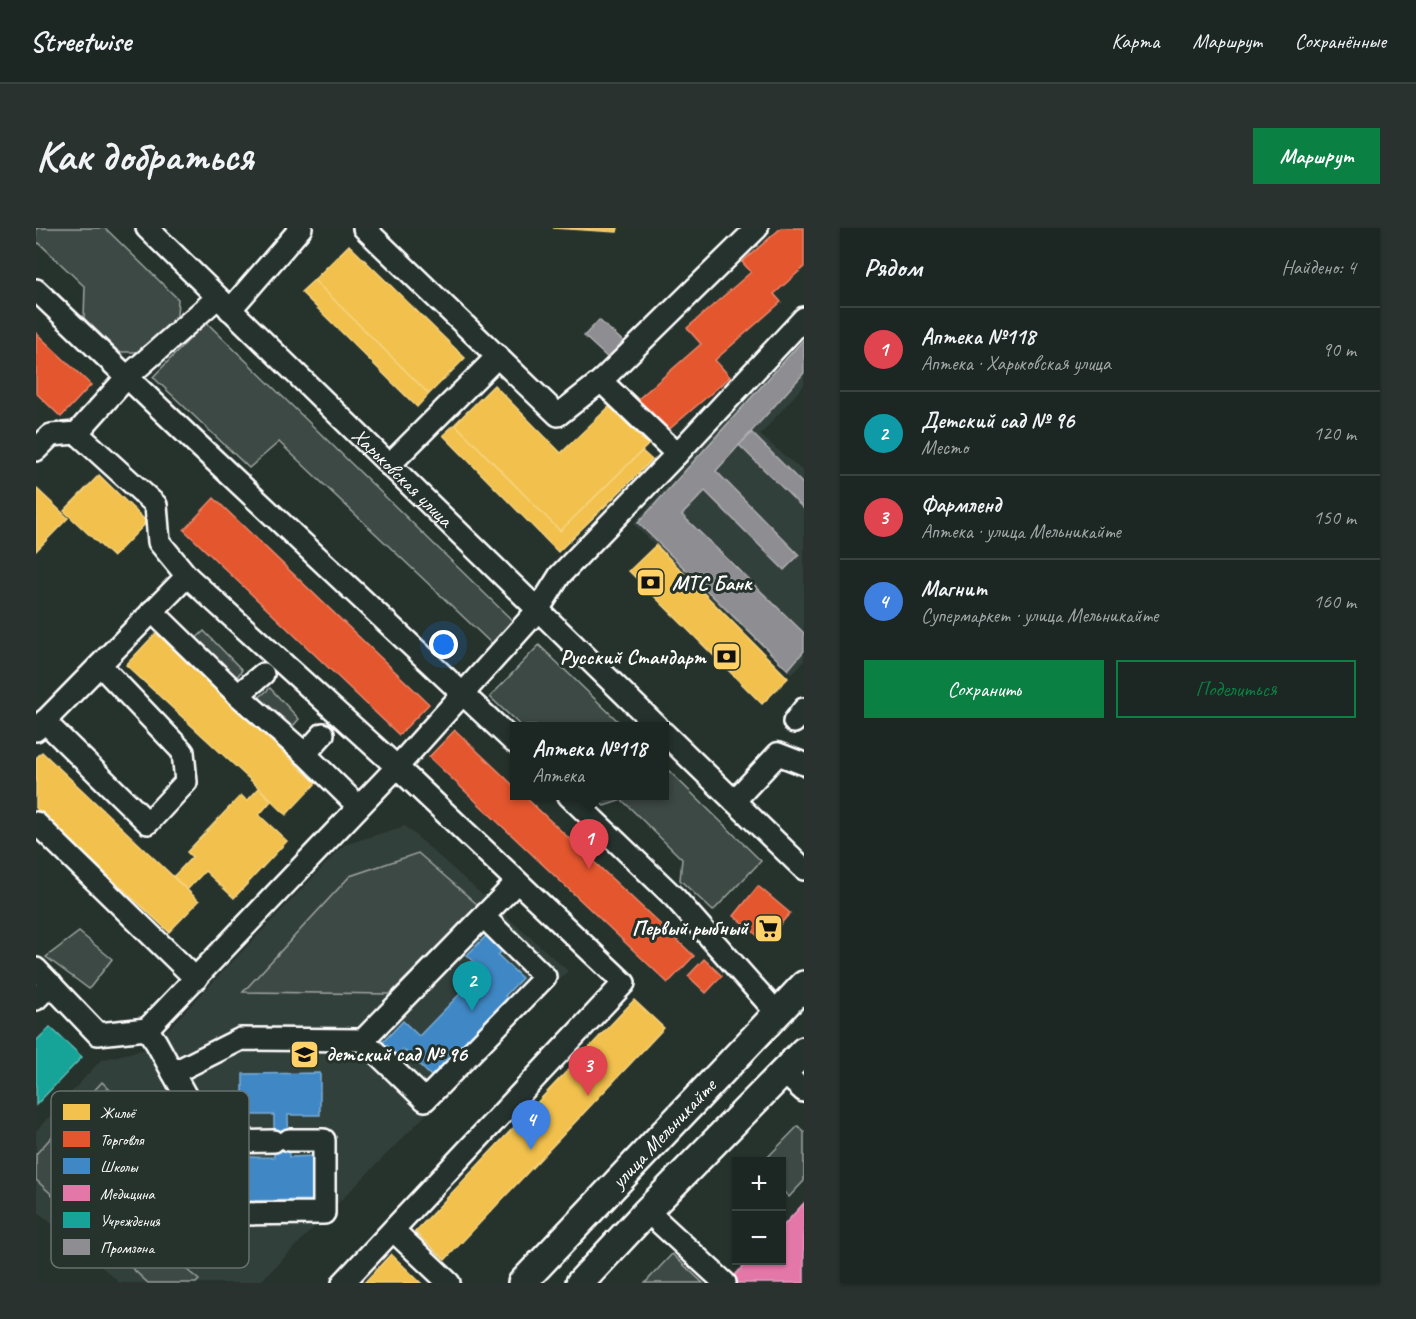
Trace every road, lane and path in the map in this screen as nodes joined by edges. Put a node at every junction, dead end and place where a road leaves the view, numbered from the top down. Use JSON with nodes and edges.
{"nodes":[{"id":1,"x":147,"y":228,"type":"edge"},
{"id":2,"x":301,"y":228,"type":"edge"},
{"id":3,"x":364,"y":228,"type":"edge"},
{"id":4,"x":757,"y":228,"type":"edge"},
{"id":5,"x":36,"y":290,"type":"edge"},
{"id":6,"x":223,"y":304,"type":"junction"},
{"id":7,"x":804,"y":318,"type":"edge"},
{"id":8,"x":498,"y":356,"type":"junction"},
{"id":9,"x":128,"y":377,"type":"junction"},
{"id":10,"x":601,"y":381,"type":"junction"},
{"id":11,"x":43,"y":428,"type":"edge"},
{"id":12,"x":77,"y":433,"type":"junction"},
{"id":13,"x":36,"y":450,"type":"edge"},
{"id":14,"x":677,"y":454,"type":"junction"},
{"id":15,"x":389,"y":465,"type":"junction"},
{"id":16,"x":187,"y":576,"type":"junction"},
{"id":17,"x":538,"y":610,"type":"junction"},
{"id":18,"x":152,"y":611,"type":"junction"},
{"id":19,"x":100,"y":665,"type":"junction"},
{"id":20,"x":263,"y":674,"type":"dead end"},
{"id":21,"x":464,"y":694,"type":"junction"},
{"id":22,"x":238,"y":695,"type":"junction"},
{"id":23,"x":653,"y":722,"type":"edge"},
{"id":24,"x":40,"y":726,"type":"edge"},
{"id":25,"x":323,"y":734,"type":"dead end"},
{"id":26,"x":510,"y":738,"type":"edge"},
{"id":27,"x":669,"y":738,"type":"edge"},
{"id":28,"x":305,"y":754,"type":"junction"},
{"id":29,"x":804,"y":764,"type":"edge"},
{"id":30,"x":397,"y":767,"type":"junction"},
{"id":31,"x":574,"y":800,"type":"edge"},
{"id":32,"x":734,"y":801,"type":"junction"},
{"id":33,"x":358,"y":806,"type":"junction"},
{"id":34,"x":36,"y":823,"type":"edge"},
{"id":35,"x":804,"y":869,"type":"edge"},
{"id":36,"x":517,"y":882,"type":"junction"},
{"id":37,"x":484,"y":917,"type":"junction"},
{"id":38,"x":36,"y":969,"type":"edge"},
{"id":39,"x":196,"y":978,"type":"junction"},
{"id":40,"x":804,"y":985,"type":"edge"},
{"id":41,"x":43,"y":992,"type":"edge"},
{"id":42,"x":777,"y":1013,"type":"junction"},
{"id":43,"x":147,"y":1029,"type":"junction"},
{"id":44,"x":363,"y":1040,"type":"junction"},
{"id":45,"x":804,"y":1051,"type":"edge"},
{"id":46,"x":783,"y":1072,"type":"junction"},
{"id":47,"x":173,"y":1074,"type":"junction"},
{"id":48,"x":182,"y":1091,"type":"edge"},
{"id":49,"x":804,"y":1091,"type":"edge"},
{"id":50,"x":674,"y":1122,"type":"junction"},
{"id":51,"x":249,"y":1141,"type":"edge"},
{"id":52,"x":705,"y":1152,"type":"junction"},
{"id":53,"x":647,"y":1211,"type":"junction"},
{"id":54,"x":249,"y":1214,"type":"edge"},
{"id":55,"x":393,"y":1230,"type":"junction"},
{"id":56,"x":343,"y":1283,"type":"edge"},
{"id":57,"x":449,"y":1283,"type":"edge"},
{"id":58,"x":522,"y":1283,"type":"edge"},
{"id":59,"x":580,"y":1283,"type":"edge"},
{"id":60,"x":726,"y":1283,"type":"edge"}],
"edges":[{"from":1,"to":6,"type":"street","name":"Харьковская улица"},
{"from":2,"to":6,"type":"street"},
{"from":3,"to":8,"type":"street"},
{"from":4,"to":10,"type":"street"},
{"from":5,"to":9,"type":"street"},
{"from":6,"to":9,"type":"street"},
{"from":6,"to":15,"type":"street","name":"Харьковская улица"},
{"from":7,"to":14,"type":"street"},
{"from":8,"to":10,"type":"street"},
{"from":8,"to":15,"type":"street"},
{"from":9,"to":12,"type":"street"},
{"from":9,"to":21,"type":"street"},
{"from":10,"to":14,"type":"street"},
{"from":11,"to":12,"type":"street"},
{"from":11,"to":13,"type":"street"},
{"from":12,"to":16,"type":"street"},
{"from":14,"to":17,"type":"street"},
{"from":15,"to":17,"type":"street","name":"Харьковская улица"},
{"from":16,"to":18,"type":"street"},
{"from":16,"to":30,"type":"street"},
{"from":17,"to":21,"type":"street"},
{"from":17,"to":23,"type":"street","name":"Харьковская улица"},
{"from":18,"to":19,"type":"street"},
{"from":18,"to":22,"type":"street"},
{"from":19,"to":24,"type":"street"},
{"from":19,"to":24,"type":"street"},
{"from":20,"to":22,"type":"street"},
{"from":21,"to":26,"type":"street"},
{"from":21,"to":30,"type":"street"},
{"from":22,"to":28,"type":"street"},
{"from":25,"to":28,"type":"street"},
{"from":27,"to":32,"type":"street"},
{"from":28,"to":33,"type":"street"},
{"from":29,"to":32,"type":"street"},
{"from":30,"to":33,"type":"street"},
{"from":30,"to":36,"type":"street"},
{"from":31,"to":42,"type":"street"},
{"from":32,"to":35,"type":"street"},
{"from":33,"to":39,"type":"street"},
{"from":34,"to":39,"type":"street"},
{"from":36,"to":37,"type":"street"},
{"from":36,"to":55,"type":"street"},
{"from":37,"to":44,"type":"street"},
{"from":37,"to":44,"type":"street"},
{"from":38,"to":41,"type":"street"},
{"from":39,"to":43,"type":"street"},
{"from":40,"to":42,"type":"main road","name":"улица Мельникайте"},
{"from":41,"to":43,"type":"street"},
{"from":42,"to":50,"type":"main road","name":"улица Мельникайте"},
{"from":43,"to":47,"type":"street"},
{"from":44,"to":47,"type":"street"},
{"from":45,"to":46,"type":"main road","name":"улица Мельникайте"},
{"from":46,"to":49,"type":"street"},
{"from":46,"to":52,"type":"main road","name":"улица Мельникайте"},
{"from":47,"to":48,"type":"street"},
{"from":50,"to":52,"type":"main road"},
{"from":50,"to":58,"type":"main road","name":"улица Мельникайте"},
{"from":51,"to":54,"type":"street"},
{"from":52,"to":53,"type":"main road","name":"улица Мельникайте"},
{"from":53,"to":59,"type":"main road","name":"улица Мельникайте"},
{"from":53,"to":60,"type":"street"},
{"from":55,"to":56,"type":"street"},
{"from":55,"to":57,"type":"street"}]}
